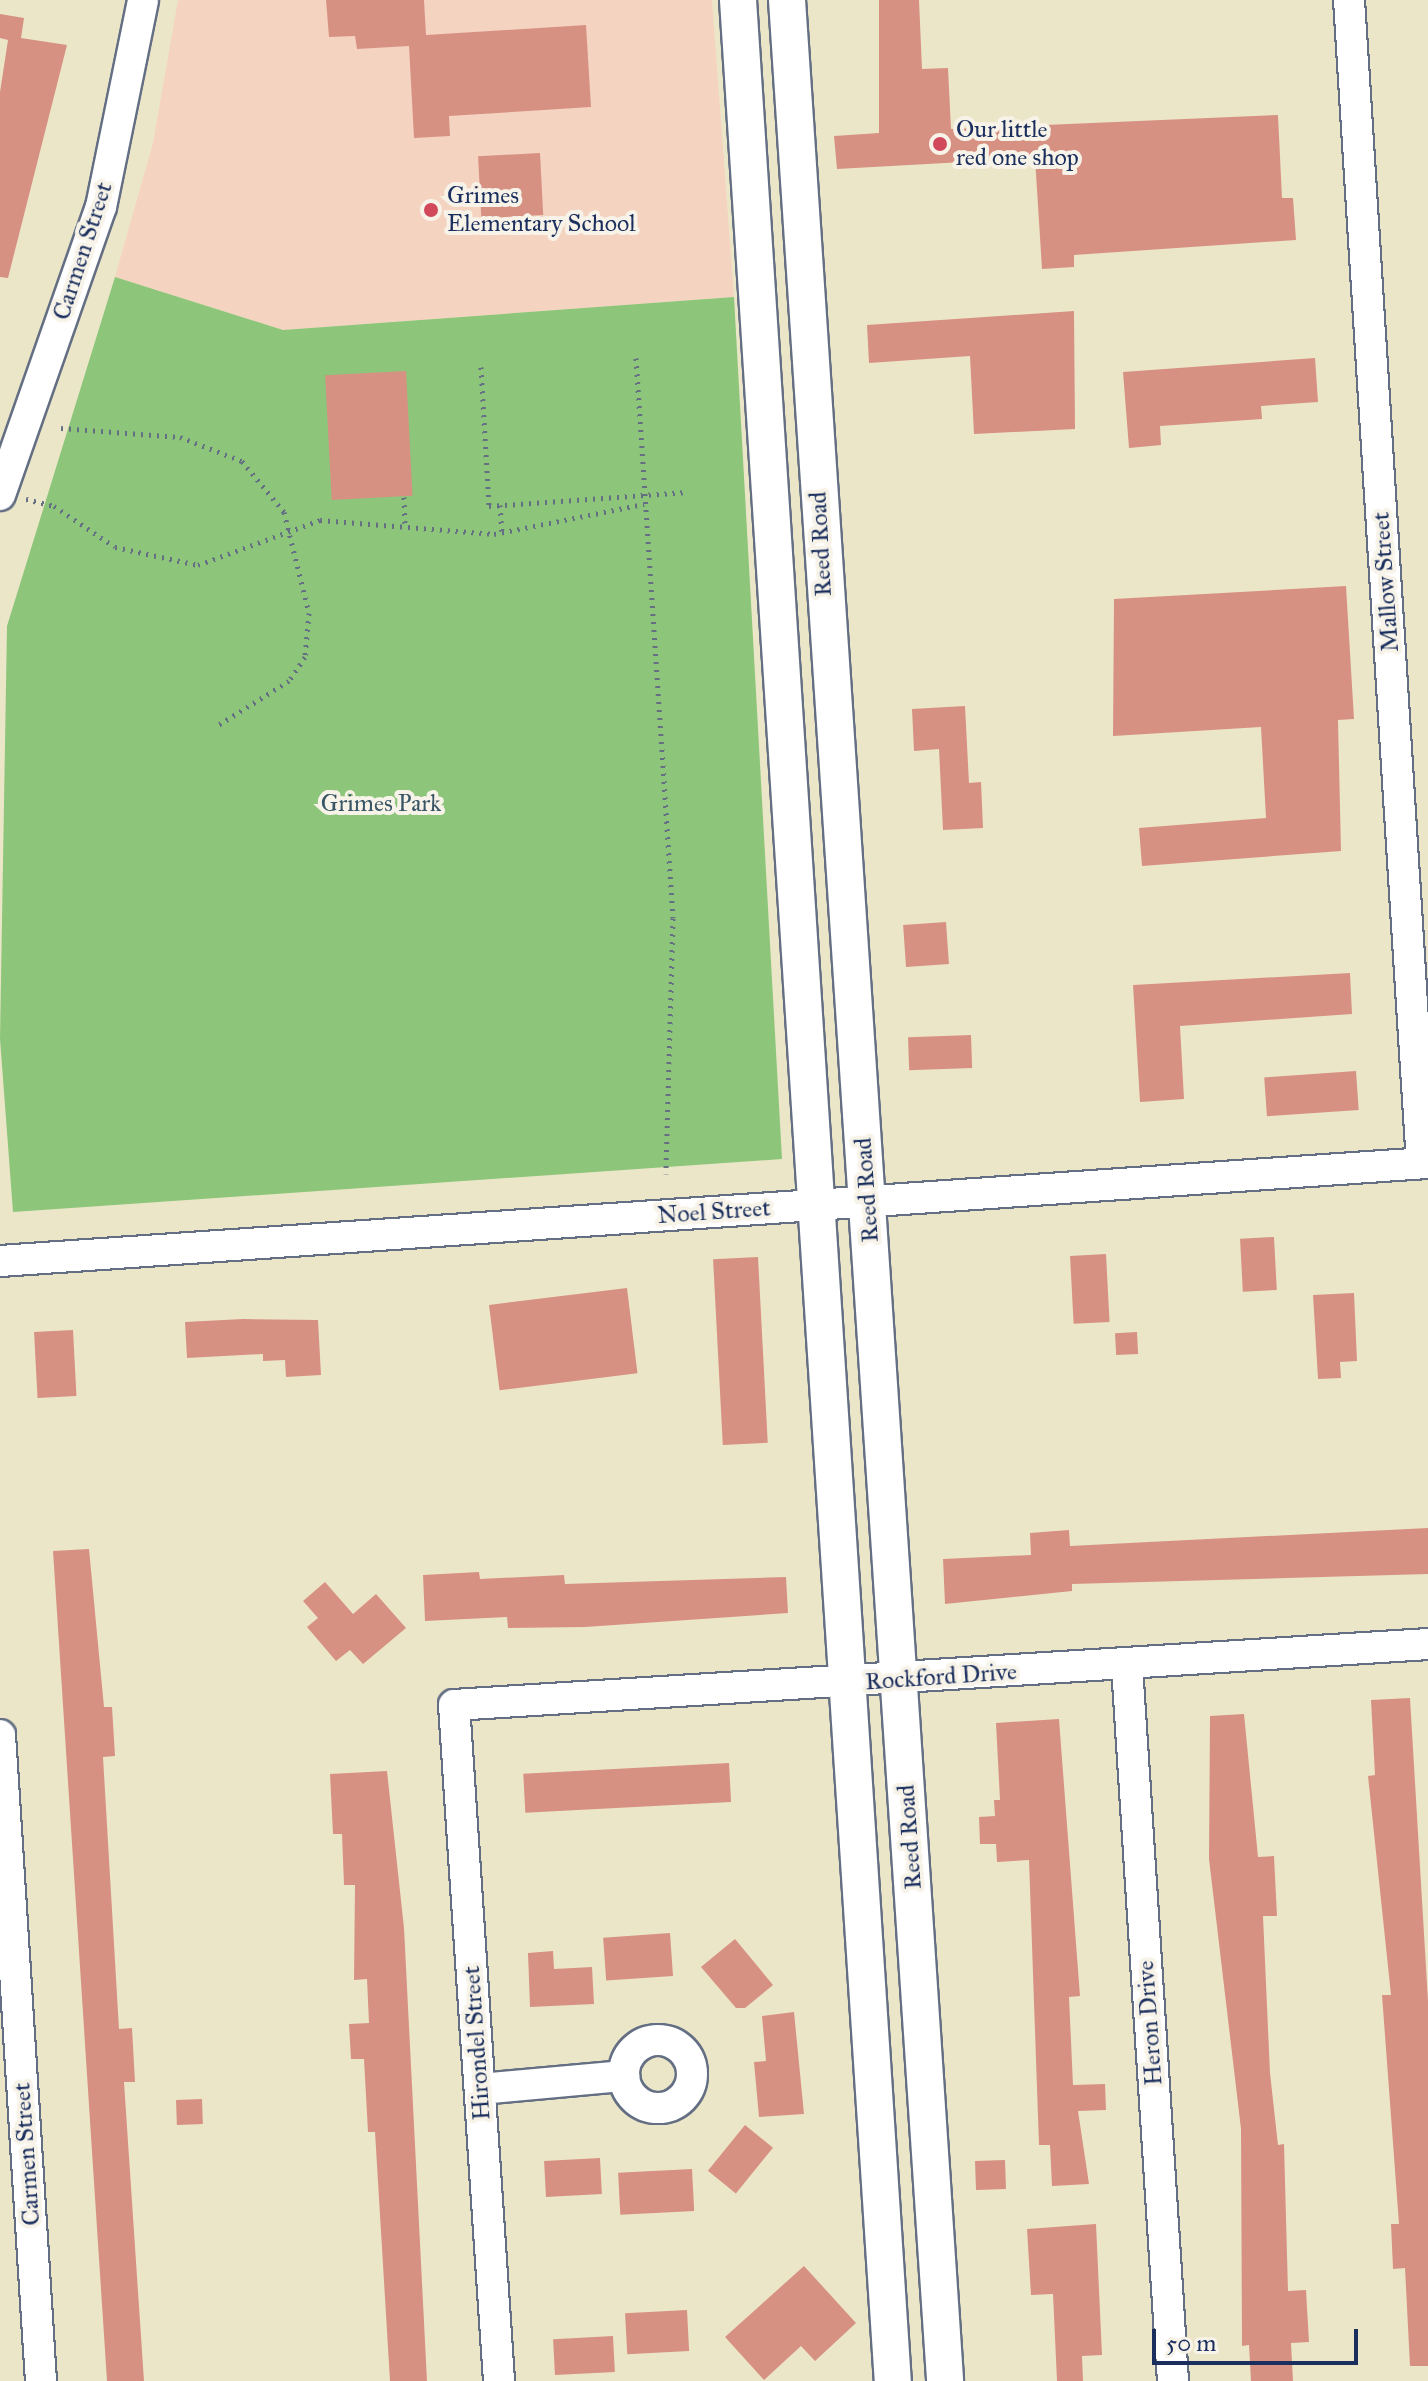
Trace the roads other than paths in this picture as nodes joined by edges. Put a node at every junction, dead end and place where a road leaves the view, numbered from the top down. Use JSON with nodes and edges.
{"nodes":[{"id":1,"x":143,"y":0,"type":"edge"},
{"id":2,"x":738,"y":0,"type":"edge"},
{"id":3,"x":787,"y":0,"type":"edge"},
{"id":4,"x":1349,"y":0,"type":"edge"},
{"id":5,"x":801,"y":222,"type":"junction"},
{"id":6,"x":752,"y":225,"type":"junction"},
{"id":7,"x":0,"y":494,"type":"edge"},
{"id":8,"x":787,"y":750,"type":"junction"},
{"id":9,"x":833,"y":750,"type":"junction"},
{"id":10,"x":1425,"y":1163,"type":"edge"},
{"id":11,"x":868,"y":1201,"type":"junction"},
{"id":12,"x":814,"y":1205,"type":"junction"},
{"id":13,"x":0,"y":1261,"type":"edge"},
{"id":14,"x":1428,"y":1644,"type":"edge"},
{"id":15,"x":1127,"y":1666,"type":"junction"},
{"id":16,"x":899,"y":1679,"type":"junction"},
{"id":17,"x":847,"y":1683,"type":"junction"},
{"id":18,"x":454,"y":1705,"type":"joint"},
{"id":19,"x":0,"y":1735,"type":"edge"},
{"id":20,"x":624,"y":2076,"type":"dead end"},
{"id":21,"x":480,"y":2089,"type":"junction"},
{"id":22,"x":939,"y":2286,"type":"junction"},
{"id":23,"x":887,"y":2288,"type":"junction"},
{"id":24,"x":41,"y":2381,"type":"edge"},
{"id":25,"x":499,"y":2381,"type":"edge"},
{"id":26,"x":893,"y":2381,"type":"edge"},
{"id":27,"x":945,"y":2381,"type":"edge"},
{"id":28,"x":1173,"y":2381,"type":"edge"}],
"edges":[{"from":1,"to":7,"type":"street","name":"Carmen Street"},
{"from":2,"to":6,"type":"street","name":"Reed Road"},
{"from":3,"to":5,"type":"street","name":"Reed Road"},
{"from":4,"to":10,"type":"street","name":"Mallow Street"},
{"from":5,"to":6,"type":"street"},
{"from":5,"to":9,"type":"street","name":"Reed Road"},
{"from":6,"to":8,"type":"street","name":"Reed Road"},
{"from":8,"to":9,"type":"street"},
{"from":8,"to":12,"type":"street","name":"Reed Road"},
{"from":9,"to":11,"type":"street","name":"Reed Road"},
{"from":10,"to":11,"type":"street","name":"Noel Street"},
{"from":11,"to":12,"type":"street","name":"Noel Street"},
{"from":11,"to":16,"type":"street","name":"Reed Road"},
{"from":12,"to":13,"type":"street","name":"Noel Street"},
{"from":12,"to":17,"type":"street","name":"Reed Road"},
{"from":14,"to":15,"type":"street","name":"Rockford Drive"},
{"from":15,"to":16,"type":"street","name":"Rockford Drive"},
{"from":15,"to":28,"type":"street","name":"Heron Drive"},
{"from":16,"to":17,"type":"street","name":"Rockford Drive"},
{"from":16,"to":22,"type":"street","name":"Reed Road"},
{"from":17,"to":18,"type":"street","name":"Rockford Drive"},
{"from":17,"to":23,"type":"street","name":"Reed Road"},
{"from":18,"to":21,"type":"street","name":"Hirondel Street"},
{"from":19,"to":24,"type":"street","name":"Carmen Street"},
{"from":20,"to":21,"type":"street"},
{"from":21,"to":25,"type":"street","name":"Hirondel Street"},
{"from":22,"to":23,"type":"street"},
{"from":22,"to":27,"type":"street","name":"Reed Road"},
{"from":23,"to":26,"type":"street","name":"Reed Road"}]}
